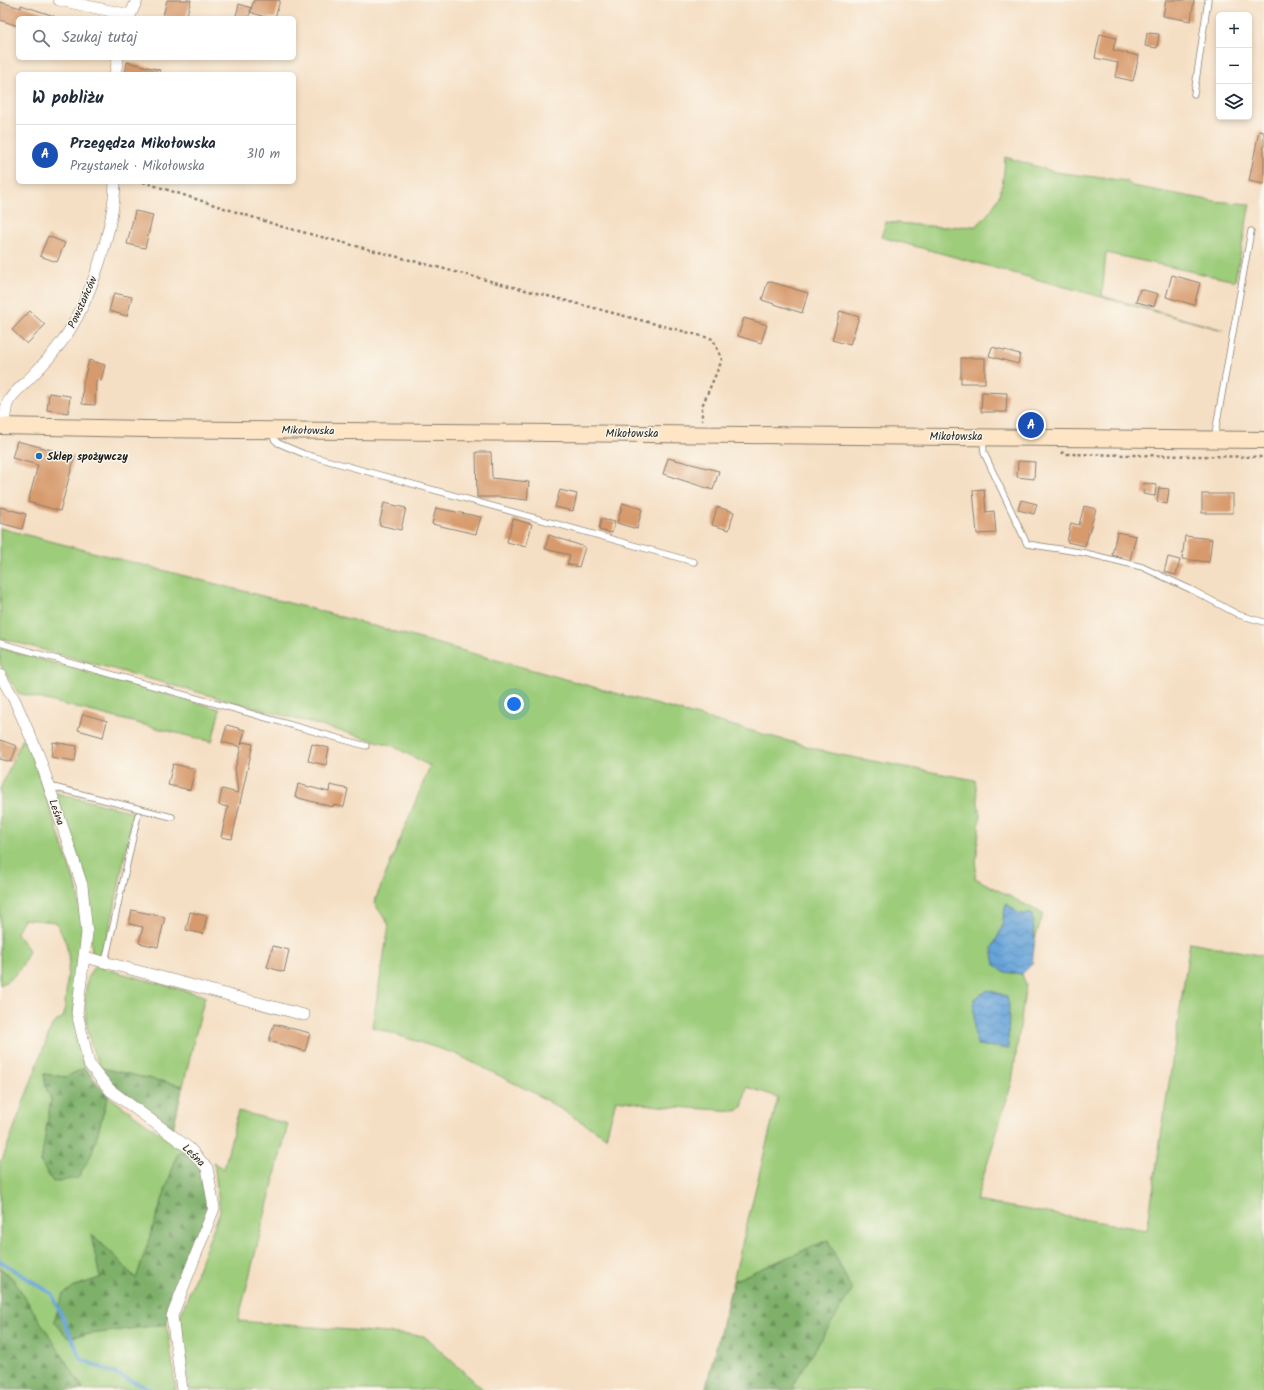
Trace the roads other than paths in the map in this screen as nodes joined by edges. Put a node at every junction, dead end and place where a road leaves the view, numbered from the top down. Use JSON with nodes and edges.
{"nodes":[{"id":1,"x":59,"y":0,"type":"edge"},
{"id":2,"x":137,"y":0,"type":"edge"},
{"id":3,"x":1208,"y":0,"type":"edge"},
{"id":4,"x":126,"y":16,"type":"edge"},
{"id":5,"x":130,"y":16,"type":"edge"},
{"id":6,"x":118,"y":60,"type":"edge"},
{"id":7,"x":115,"y":72,"type":"edge"},
{"id":8,"x":1194,"y":94,"type":"dead end"},
{"id":9,"x":115,"y":184,"type":"edge"},
{"id":10,"x":1251,"y":231,"type":"dead end"},
{"id":11,"x":2,"y":426,"type":"edge"},
{"id":12,"x":273,"y":429,"type":"junction"},
{"id":13,"x":983,"y":436,"type":"junction"},
{"id":14,"x":1214,"y":439,"type":"junction"},
{"id":15,"x":1264,"y":440,"type":"edge"},
{"id":16,"x":694,"y":562,"type":"dead end"},
{"id":17,"x":1264,"y":622,"type":"edge"},
{"id":18,"x":0,"y":643,"type":"edge"},
{"id":19,"x":0,"y":675,"type":"edge"},
{"id":20,"x":366,"y":746,"type":"dead end"},
{"id":21,"x":48,"y":786,"type":"junction"},
{"id":22,"x":138,"y":815,"type":"dead end"},
{"id":23,"x":172,"y":817,"type":"dead end"},
{"id":24,"x":85,"y":957,"type":"junction"},
{"id":25,"x":105,"y":962,"type":"junction"},
{"id":26,"x":304,"y":1015,"type":"dead end"},
{"id":27,"x":182,"y":1390,"type":"edge"}],
"edges":[{"from":1,"to":4,"type":"street"},
{"from":2,"to":5,"type":"street"},
{"from":3,"to":8,"type":"lane"},
{"from":6,"to":7,"type":"street"},
{"from":9,"to":11,"type":"street","name":"Powstańców"},
{"from":10,"to":14,"type":"lane"},
{"from":11,"to":12,"type":"main road","name":"Mikołowska"},
{"from":12,"to":13,"type":"main road","name":"Mikołowska"},
{"from":12,"to":16,"type":"lane"},
{"from":13,"to":14,"type":"main road","name":"Mikołowska"},
{"from":13,"to":17,"type":"lane"},
{"from":14,"to":15,"type":"main road","name":"Mikołowska"},
{"from":18,"to":20,"type":"lane"},
{"from":19,"to":21,"type":"street","name":"Leśna"},
{"from":21,"to":23,"type":"lane"},
{"from":21,"to":24,"type":"street","name":"Leśna"},
{"from":22,"to":25,"type":"lane"},
{"from":24,"to":25,"type":"street"},
{"from":24,"to":27,"type":"street","name":"Leśna"},
{"from":25,"to":26,"type":"street"}]}
